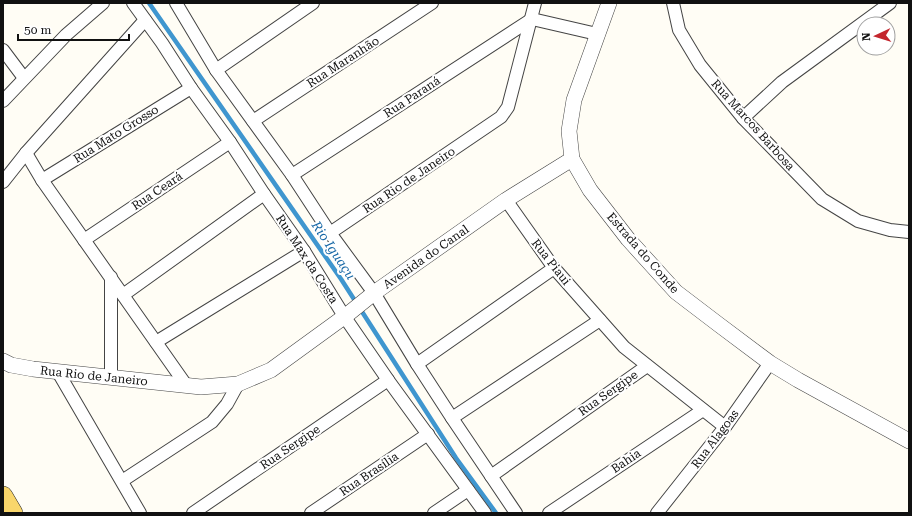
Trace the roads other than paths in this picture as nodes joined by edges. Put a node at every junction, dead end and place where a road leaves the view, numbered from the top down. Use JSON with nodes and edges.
{"nodes":[{"id":1,"x":103,"y":3,"type":"edge"},
{"id":2,"x":133,"y":3,"type":"edge"},
{"id":3,"x":313,"y":3,"type":"edge"},
{"id":4,"x":432,"y":3,"type":"edge"},
{"id":5,"x":535,"y":3,"type":"edge"},
{"id":6,"x":609,"y":3,"type":"edge"},
{"id":7,"x":673,"y":3,"type":"edge"},
{"id":8,"x":890,"y":3,"type":"edge"},
{"id":9,"x":182,"y":5,"type":"edge"},
{"id":10,"x":532,"y":19,"type":"junction"},
{"id":11,"x":145,"y":20,"type":"junction"},
{"id":12,"x":596,"y":34,"type":"junction"},
{"id":13,"x":3,"y":50,"type":"edge"},
{"id":14,"x":216,"y":70,"type":"junction"},
{"id":15,"x":24,"y":78,"type":"junction"},
{"id":16,"x":191,"y":88,"type":"junction"},
{"id":17,"x":3,"y":101,"type":"edge"},
{"id":18,"x":743,"y":118,"type":"junction"},
{"id":19,"x":253,"y":121,"type":"junction"},
{"id":20,"x":230,"y":142,"type":"junction"},
{"id":21,"x":26,"y":153,"type":"junction"},
{"id":22,"x":572,"y":158,"type":"junction"},
{"id":23,"x":292,"y":175,"type":"junction"},
{"id":24,"x":42,"y":180,"type":"junction"},
{"id":25,"x":3,"y":182,"type":"edge"},
{"id":26,"x":264,"y":194,"type":"junction"},
{"id":27,"x":506,"y":200,"type":"junction"},
{"id":28,"x":909,"y":232,"type":"edge"},
{"id":29,"x":330,"y":233,"type":"junction"},
{"id":30,"x":84,"y":240,"type":"junction"},
{"id":31,"x":304,"y":251,"type":"junction"},
{"id":32,"x":554,"y":268,"type":"junction"},
{"id":33,"x":111,"y":277,"type":"junction"},
{"id":34,"x":123,"y":295,"type":"junction"},
{"id":35,"x":373,"y":295,"type":"junction"},
{"id":36,"x":346,"y":315,"type":"junction"},
{"id":37,"x":600,"y":320,"type":"junction"},
{"id":38,"x":156,"y":342,"type":"junction"},
{"id":39,"x":3,"y":361,"type":"edge"},
{"id":40,"x":770,"y":363,"type":"junction"},
{"id":41,"x":417,"y":364,"type":"junction"},
{"id":42,"x":647,"y":366,"type":"junction"},
{"id":43,"x":58,"y":372,"type":"junction"},
{"id":44,"x":111,"y":377,"type":"junction"},
{"id":45,"x":388,"y":380,"type":"junction"},
{"id":46,"x":238,"y":384,"type":"junction"},
{"id":47,"x":186,"y":385,"type":"junction"},
{"id":48,"x":703,"y":410,"type":"junction"},
{"id":49,"x":452,"y":418,"type":"junction"},
{"id":50,"x":725,"y":427,"type":"junction"},
{"id":51,"x":428,"y":434,"type":"junction"},
{"id":52,"x":909,"y":441,"type":"edge"},
{"id":53,"x":491,"y":476,"type":"junction"},
{"id":54,"x":122,"y":481,"type":"junction"},
{"id":55,"x":468,"y":490,"type":"junction"},
{"id":56,"x":3,"y":496,"type":"edge"},
{"id":57,"x":13,"y":513,"type":"edge"},
{"id":58,"x":140,"y":513,"type":"edge"},
{"id":59,"x":193,"y":513,"type":"edge"},
{"id":60,"x":311,"y":513,"type":"edge"},
{"id":61,"x":434,"y":513,"type":"edge"},
{"id":62,"x":485,"y":513,"type":"edge"},
{"id":63,"x":516,"y":513,"type":"edge"},
{"id":64,"x":549,"y":513,"type":"edge"},
{"id":65,"x":657,"y":513,"type":"edge"}],
"edges":[{"from":1,"to":15,"type":"street"},
{"from":2,"to":11,"type":"street","name":"Rua Max da Costa"},
{"from":3,"to":14,"type":"street"},
{"from":4,"to":19,"type":"street","name":"Rua Maranhão"},
{"from":5,"to":10,"type":"street"},
{"from":6,"to":12,"type":"street","name":"Estrada do Conde"},
{"from":7,"to":18,"type":"street","name":"Rua Marcos Barbosa"},
{"from":8,"to":18,"type":"street"},
{"from":9,"to":14,"type":"street"},
{"from":10,"to":12,"type":"street"},
{"from":10,"to":23,"type":"street","name":"Rua Paraná"},
{"from":10,"to":29,"type":"street","name":"Rua Rio de Janeiro"},
{"from":11,"to":16,"type":"street","name":"Rua Max da Costa"},
{"from":11,"to":21,"type":"street"},
{"from":12,"to":22,"type":"street","name":"Estrada do Conde"},
{"from":13,"to":15,"type":"street"},
{"from":14,"to":19,"type":"street"},
{"from":15,"to":17,"type":"street"},
{"from":16,"to":20,"type":"street","name":"Rua Max da Costa"},
{"from":16,"to":24,"type":"street","name":"Rua Mato Grosso"},
{"from":18,"to":28,"type":"street","name":"Rua Marcos Barbosa"},
{"from":19,"to":23,"type":"street"},
{"from":20,"to":26,"type":"street","name":"Rua Max da Costa"},
{"from":20,"to":30,"type":"street","name":"Rua Ceará"},
{"from":21,"to":24,"type":"street"},
{"from":21,"to":25,"type":"street"},
{"from":22,"to":27,"type":"street","name":"Avenida do Canal"},
{"from":22,"to":40,"type":"street","name":"Estrada do Conde"},
{"from":23,"to":29,"type":"street"},
{"from":24,"to":30,"type":"street"},
{"from":26,"to":31,"type":"street","name":"Rua Max da Costa"},
{"from":26,"to":34,"type":"street"},
{"from":27,"to":32,"type":"street","name":"Rua Piaui"},
{"from":27,"to":35,"type":"street","name":"Avenida do Canal"},
{"from":29,"to":35,"type":"street"},
{"from":30,"to":33,"type":"street"},
{"from":31,"to":36,"type":"street","name":"Rua Max da Costa"},
{"from":31,"to":38,"type":"street"},
{"from":32,"to":37,"type":"street","name":"Rua Piaui"},
{"from":32,"to":41,"type":"street"},
{"from":33,"to":34,"type":"street"},
{"from":33,"to":44,"type":"street"},
{"from":34,"to":38,"type":"street"},
{"from":35,"to":36,"type":"street","name":"Avenida do Canal"},
{"from":35,"to":41,"type":"street"},
{"from":36,"to":45,"type":"street","name":"Rua Max da Costa"},
{"from":36,"to":46,"type":"street","name":"Rua Rio de Janeiro"},
{"from":37,"to":42,"type":"street","name":"Rua Piaui"},
{"from":37,"to":49,"type":"street"},
{"from":38,"to":47,"type":"street"},
{"from":39,"to":43,"type":"street","name":"Rua Rio de Janeiro"},
{"from":40,"to":50,"type":"street","name":"Rua Alagoas"},
{"from":40,"to":52,"type":"street","name":"Estrada do Conde"},
{"from":41,"to":49,"type":"street"},
{"from":42,"to":48,"type":"street","name":"Rua Piaui"},
{"from":42,"to":53,"type":"street","name":"Rua Sergipe"},
{"from":43,"to":44,"type":"street","name":"Rua Rio de Janeiro"},
{"from":43,"to":54,"type":"street"},
{"from":44,"to":47,"type":"street","name":"Rua Rio de Janeiro"},
{"from":45,"to":51,"type":"street","name":"Rua Max da Costa"},
{"from":45,"to":59,"type":"street","name":"Rua Sergipe"},
{"from":46,"to":47,"type":"street","name":"Rua Rio de Janeiro"},
{"from":46,"to":54,"type":"street"},
{"from":48,"to":50,"type":"street","name":"Rua Piaui"},
{"from":48,"to":64,"type":"street","name":"Bahia"},
{"from":49,"to":53,"type":"street"},
{"from":50,"to":65,"type":"street","name":"Rua Alagoas"},
{"from":51,"to":55,"type":"street","name":"Rua Max da Costa"},
{"from":51,"to":60,"type":"street","name":"Rua Brasília"},
{"from":53,"to":63,"type":"street"},
{"from":54,"to":58,"type":"street"},
{"from":55,"to":61,"type":"street"},
{"from":55,"to":62,"type":"street","name":"Rua Max da Costa"},
{"from":56,"to":57,"type":"main road"}]}
